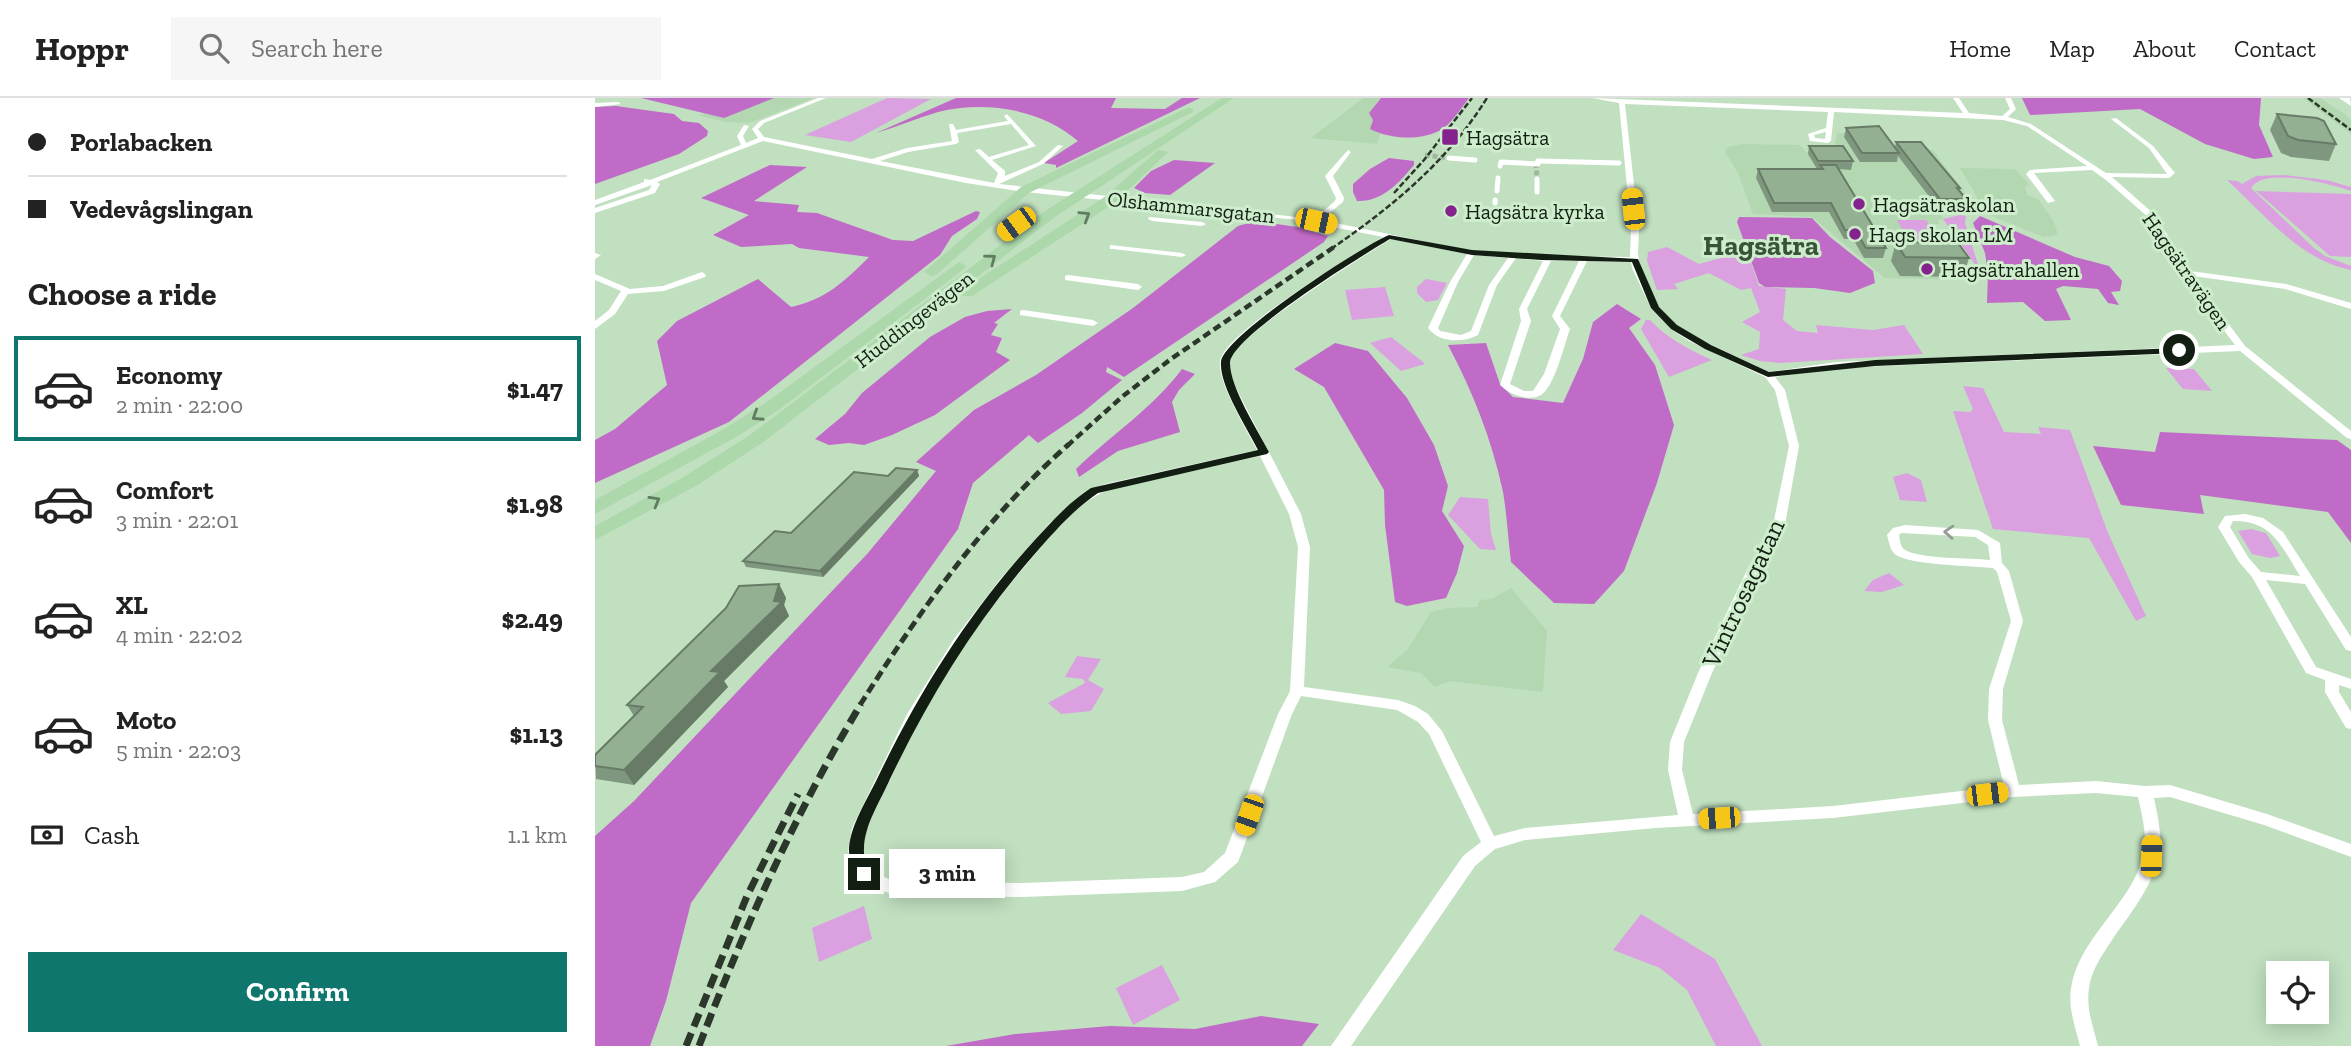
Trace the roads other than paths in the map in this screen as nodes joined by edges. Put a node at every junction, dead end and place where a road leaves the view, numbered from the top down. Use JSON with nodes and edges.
{"nodes":[{"id":1,"x":823,"y":98,"type":"edge"},
{"id":2,"x":1211,"y":98,"type":"edge"},
{"id":3,"x":1229,"y":98,"type":"edge"},
{"id":4,"x":1595,"y":98,"type":"edge"},
{"id":5,"x":1756,"y":98,"type":"edge"},
{"id":6,"x":1956,"y":98,"type":"edge"},
{"id":7,"x":2008,"y":98,"type":"edge"},
{"id":8,"x":2344,"y":98,"type":"edge"},
{"id":9,"x":1661,"y":101,"type":"edge"},
{"id":10,"x":1622,"y":103,"type":"junction"},
{"id":11,"x":2351,"y":103,"type":"edge"},
{"id":12,"x":618,"y":104,"type":"dead end"},
{"id":13,"x":595,"y":106,"type":"edge"},
{"id":14,"x":1758,"y":106,"type":"junction"},
{"id":15,"x":1831,"y":109,"type":"junction"},
{"id":16,"x":1196,"y":113,"type":"junction"},
{"id":17,"x":1967,"y":115,"type":"junction"},
{"id":18,"x":2008,"y":119,"type":"junction"},
{"id":19,"x":2114,"y":119,"type":"dead end"},
{"id":20,"x":746,"y":126,"type":"dead end"},
{"id":21,"x":1827,"y":130,"type":"dead end"},
{"id":22,"x":762,"y":139,"type":"junction"},
{"id":23,"x":743,"y":143,"type":"dead end"},
{"id":24,"x":1061,"y":146,"type":"dead end"},
{"id":25,"x":978,"y":150,"type":"dead end"},
{"id":26,"x":1348,"y":152,"type":"dead end"},
{"id":27,"x":1450,"y":158,"type":"tunnel mouth"},
{"id":28,"x":988,"y":159,"type":"junction"},
{"id":29,"x":1546,"y":159,"type":"dead end"},
{"id":30,"x":1475,"y":160,"type":"dead end"},
{"id":31,"x":1538,"y":161,"type":"junction"},
{"id":32,"x":871,"y":162,"type":"junction"},
{"id":33,"x":1619,"y":163,"type":"dead end"},
{"id":34,"x":1500,"y":166,"type":"dead end"},
{"id":35,"x":2094,"y":168,"type":"junction"},
{"id":36,"x":2104,"y":175,"type":"junction"},
{"id":37,"x":1498,"y":178,"type":"dead end"},
{"id":38,"x":1537,"y":179,"type":"tunnel mouth"},
{"id":39,"x":1001,"y":180,"type":"junction"},
{"id":40,"x":647,"y":181,"type":"junction"},
{"id":41,"x":992,"y":185,"type":"junction"},
{"id":42,"x":1030,"y":191,"type":"junction"},
{"id":43,"x":1497,"y":191,"type":"dead end"},
{"id":44,"x":1537,"y":192,"type":"dead end"},
{"id":45,"x":1106,"y":199,"type":"junction"},
{"id":46,"x":2051,"y":201,"type":"dead end"},
{"id":47,"x":595,"y":202,"type":"edge"},
{"id":48,"x":595,"y":211,"type":"edge"},
{"id":49,"x":1152,"y":219,"type":"dead end"},
{"id":50,"x":1316,"y":221,"type":"junction"},
{"id":51,"x":1202,"y":224,"type":"dead end"},
{"id":52,"x":1389,"y":237,"type":"junction"},
{"id":53,"x":1113,"y":247,"type":"dead end"},
{"id":54,"x":1472,"y":252,"type":"junction"},
{"id":55,"x":1182,"y":255,"type":"dead end"},
{"id":56,"x":1513,"y":256,"type":"junction"},
{"id":57,"x":1548,"y":258,"type":"junction"},
{"id":58,"x":1584,"y":259,"type":"junction"},
{"id":59,"x":1635,"y":260,"type":"junction"},
{"id":60,"x":2187,"y":273,"type":"junction"},
{"id":61,"x":702,"y":275,"type":"dead end"},
{"id":62,"x":595,"y":277,"type":"edge"},
{"id":63,"x":1068,"y":278,"type":"dead end"},
{"id":64,"x":1138,"y":288,"type":"dead end"},
{"id":65,"x":626,"y":292,"type":"junction"},
{"id":66,"x":2351,"y":306,"type":"edge"},
{"id":67,"x":1023,"y":313,"type":"dead end"},
{"id":68,"x":1093,"y":323,"type":"dead end"},
{"id":69,"x":595,"y":326,"type":"edge"},
{"id":70,"x":2242,"y":348,"type":"junction"},
{"id":71,"x":861,"y":362,"type":"junction"},
{"id":72,"x":1768,"y":375,"type":"junction"},
{"id":73,"x":813,"y":377,"type":"junction"},
{"id":74,"x":2351,"y":436,"type":"edge"},
{"id":75,"x":1264,"y":452,"type":"junction"},
{"id":76,"x":595,"y":508,"type":"edge"},
{"id":77,"x":595,"y":534,"type":"edge"},
{"id":78,"x":1996,"y":564,"type":"junction"},
{"id":79,"x":2257,"y":575,"type":"junction"},
{"id":80,"x":2309,"y":581,"type":"junction"},
{"id":81,"x":2351,"y":647,"type":"edge"},
{"id":82,"x":2332,"y":679,"type":"junction"},
{"id":83,"x":2351,"y":684,"type":"edge"},
{"id":84,"x":1297,"y":691,"type":"junction"},
{"id":85,"x":2351,"y":724,"type":"edge"},
{"id":86,"x":2013,"y":791,"type":"junction"},
{"id":87,"x":2145,"y":792,"type":"junction"},
{"id":88,"x":1687,"y":820,"type":"junction"},
{"id":89,"x":1490,"y":844,"type":"junction"},
{"id":90,"x":2351,"y":851,"type":"edge"},
{"id":91,"x":1340,"y":1046,"type":"edge"},
{"id":92,"x":2089,"y":1046,"type":"edge"}],
"edges":[{"from":1,"to":22,"type":"street"},
{"from":2,"to":16,"type":"main road","name":"Huddingevägen"},
{"from":3,"to":16,"type":"main road","name":"Huddingevägen"},
{"from":4,"to":10,"type":"street","name":"Hagsätravägen"},
{"from":5,"to":14,"type":"street"},
{"from":6,"to":17,"type":"street"},
{"from":7,"to":18,"type":"street"},
{"from":8,"to":11,"type":"main road"},
{"from":9,"to":10,"type":"street","name":"Hagsätravägen"},
{"from":9,"to":14,"type":"street","name":"Hagsätravägen"},
{"from":10,"to":59,"type":"street"},
{"from":12,"to":13,"type":"street"},
{"from":14,"to":15,"type":"street","name":"Hagsätravägen"},
{"from":15,"to":17,"type":"street","name":"Hagsätravägen"},
{"from":15,"to":21,"type":"street"},
{"from":16,"to":42,"type":"main road"},
{"from":16,"to":45,"type":"main road"},
{"from":71,"to":16,"type":"main road","name":"Huddingevägen","one_way":true},
{"from":16,"to":73,"type":"main road","name":"Huddingevägen"},
{"from":17,"to":18,"type":"street","name":"Hagsätravägen"},
{"from":18,"to":35,"type":"street","name":"Hagsätravägen"},
{"from":19,"to":36,"type":"street"},
{"from":20,"to":23,"type":"street"},
{"from":22,"to":32,"type":"street","name":"Olshammarsgatan"},
{"from":22,"to":40,"type":"street"},
{"from":24,"to":39,"type":"street"},
{"from":25,"to":28,"type":"street"},
{"from":26,"to":50,"type":"street"},
{"from":27,"to":30,"type":"street"},
{"from":28,"to":32,"type":"street"},
{"from":28,"to":39,"type":"street"},
{"from":29,"to":31,"type":"street"},
{"from":31,"to":33,"type":"street"},
{"from":31,"to":34,"type":"street"},
{"from":32,"to":41,"type":"street","name":"Olshammarsgatan"},
{"from":35,"to":36,"type":"street","name":"Hagsätravägen"},
{"from":35,"to":46,"type":"street"},
{"from":36,"to":60,"type":"street","name":"Hagsätravägen"},
{"from":37,"to":43,"type":"street"},
{"from":38,"to":44,"type":"street"},
{"from":39,"to":41,"type":"street"},
{"from":40,"to":47,"type":"street"},
{"from":40,"to":48,"type":"street"},
{"from":41,"to":42,"type":"street","name":"Olshammarsgatan"},
{"from":42,"to":45,"type":"street","name":"Olshammarsgatan"},
{"from":42,"to":73,"type":"main road"},
{"from":45,"to":50,"type":"street","name":"Olshammarsgatan"},
{"from":71,"to":45,"type":"main road","one_way":true},
{"from":49,"to":51,"type":"street","name":"Olshammarsgatan"},
{"from":50,"to":52,"type":"street","name":"Olshammarsgatan"},
{"from":52,"to":54,"type":"street","name":"Olshammarsgatan"},
{"from":52,"to":75,"type":"street"},
{"from":53,"to":55,"type":"street","name":"Olshammarsgatan"},
{"from":54,"to":56,"type":"street","name":"Olshammarsgatan"},
{"from":54,"to":56,"type":"street"},
{"from":56,"to":57,"type":"street","name":"Olshammarsgatan"},
{"from":57,"to":58,"type":"street","name":"Olshammarsgatan"},
{"from":57,"to":58,"type":"street"},
{"from":58,"to":59,"type":"street","name":"Olshammarsgatan"},
{"from":59,"to":72,"type":"street"},
{"from":60,"to":66,"type":"street"},
{"from":60,"to":70,"type":"street","name":"Hagsätravägen"},
{"from":61,"to":65,"type":"street"},
{"from":62,"to":65,"type":"street"},
{"from":63,"to":64,"type":"street"},
{"from":65,"to":69,"type":"street"},
{"from":67,"to":68,"type":"street"},
{"from":70,"to":72,"type":"street"},
{"from":70,"to":74,"type":"street","name":"Hagsätravägen"},
{"from":77,"to":71,"type":"main road","name":"Huddingevägen","one_way":true},
{"from":72,"to":88,"type":"street","name":"Vintrosagatan"},
{"from":73,"to":76,"type":"main road","name":"Huddingevägen","one_way":true},
{"from":75,"to":84,"type":"street"},
{"from":75,"to":84,"type":"street"},
{"from":78,"to":78,"type":"street","one_way":true},
{"from":78,"to":86,"type":"street"},
{"from":79,"to":80,"type":"street"},
{"from":79,"to":80,"type":"street"},
{"from":79,"to":82,"type":"street"},
{"from":80,"to":81,"type":"street"},
{"from":82,"to":83,"type":"street"},
{"from":82,"to":85,"type":"street"},
{"from":84,"to":89,"type":"street"},
{"from":86,"to":87,"type":"street"},
{"from":86,"to":88,"type":"street"},
{"from":87,"to":90,"type":"street"},
{"from":87,"to":92,"type":"street"},
{"from":88,"to":89,"type":"street"},
{"from":89,"to":91,"type":"street"}]}
